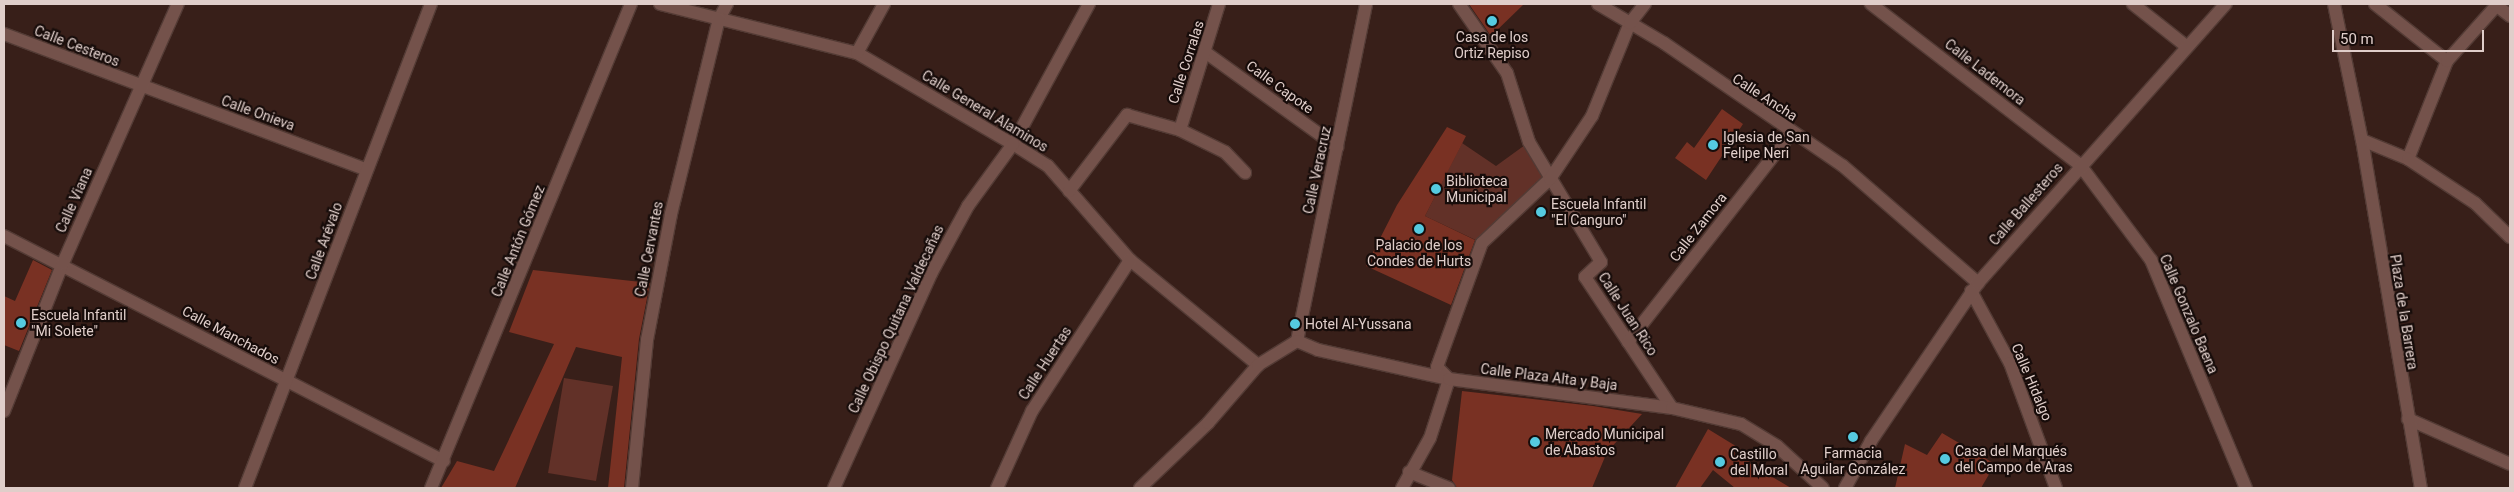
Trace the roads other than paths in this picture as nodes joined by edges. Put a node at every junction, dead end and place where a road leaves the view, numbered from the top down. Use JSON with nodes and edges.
{"nodes":[{"id":1,"x":178,"y":4,"type":"edge"},
{"id":2,"x":431,"y":4,"type":"edge"},
{"id":3,"x":631,"y":4,"type":"edge"},
{"id":4,"x":660,"y":4,"type":"edge"},
{"id":5,"x":727,"y":4,"type":"edge"},
{"id":6,"x":884,"y":4,"type":"edge"},
{"id":7,"x":1088,"y":4,"type":"edge"},
{"id":8,"x":1219,"y":4,"type":"edge"},
{"id":9,"x":1366,"y":4,"type":"edge"},
{"id":10,"x":1459,"y":4,"type":"edge"},
{"id":11,"x":1598,"y":4,"type":"edge"},
{"id":12,"x":1644,"y":4,"type":"edge"},
{"id":13,"x":1871,"y":4,"type":"edge"},
{"id":14,"x":2133,"y":4,"type":"edge"},
{"id":15,"x":2226,"y":4,"type":"edge"},
{"id":16,"x":2334,"y":4,"type":"edge"},
{"id":17,"x":2375,"y":4,"type":"edge"},
{"id":18,"x":2497,"y":5,"type":"edge"},
{"id":19,"x":2510,"y":16,"type":"edge"},
{"id":20,"x":720,"y":19,"type":"junction"},
{"id":21,"x":1630,"y":23,"type":"junction"},
{"id":22,"x":4,"y":34,"type":"edge"},
{"id":23,"x":2186,"y":46,"type":"junction"},
{"id":24,"x":1205,"y":52,"type":"junction"},
{"id":25,"x":857,"y":53,"type":"junction"},
{"id":26,"x":2447,"y":61,"type":"junction"},
{"id":27,"x":140,"y":86,"type":"junction"},
{"id":28,"x":1180,"y":130,"type":"junction"},
{"id":29,"x":1792,"y":132,"type":"junction"},
{"id":30,"x":2362,"y":140,"type":"junction"},
{"id":31,"x":1013,"y":144,"type":"junction"},
{"id":32,"x":1337,"y":147,"type":"junction"},
{"id":33,"x":2408,"y":159,"type":"junction"},
{"id":34,"x":2080,"y":165,"type":"junction"},
{"id":35,"x":366,"y":169,"type":"junction"},
{"id":36,"x":1245,"y":174,"type":"dead end"},
{"id":37,"x":1550,"y":179,"type":"junction"},
{"id":38,"x":1069,"y":191,"type":"junction"},
{"id":39,"x":4,"y":236,"type":"edge"},
{"id":40,"x":2510,"y":237,"type":"edge"},
{"id":41,"x":1130,"y":260,"type":"junction"},
{"id":42,"x":63,"y":262,"type":"junction"},
{"id":43,"x":1974,"y":287,"type":"junction"},
{"id":44,"x":1297,"y":341,"type":"junction"},
{"id":45,"x":1628,"y":342,"type":"junction"},
{"id":46,"x":1258,"y":365,"type":"junction"},
{"id":47,"x":1449,"y":379,"type":"junction"},
{"id":48,"x":287,"y":382,"type":"junction"},
{"id":49,"x":1672,"y":408,"type":"junction"},
{"id":50,"x":4,"y":411,"type":"edge"},
{"id":51,"x":2408,"y":419,"type":"junction"},
{"id":52,"x":444,"y":461,"type":"junction"},
{"id":53,"x":2510,"y":464,"type":"edge"},
{"id":54,"x":1409,"y":472,"type":"junction"},
{"id":55,"x":245,"y":488,"type":"edge"},
{"id":56,"x":431,"y":488,"type":"edge"},
{"id":57,"x":632,"y":488,"type":"edge"},
{"id":58,"x":834,"y":488,"type":"edge"},
{"id":59,"x":997,"y":488,"type":"edge"},
{"id":60,"x":1140,"y":488,"type":"edge"},
{"id":61,"x":1402,"y":488,"type":"edge"},
{"id":62,"x":1449,"y":488,"type":"edge"},
{"id":63,"x":1823,"y":488,"type":"edge"},
{"id":64,"x":1845,"y":488,"type":"edge"},
{"id":65,"x":2056,"y":488,"type":"edge"},
{"id":66,"x":2246,"y":488,"type":"edge"},
{"id":67,"x":2421,"y":488,"type":"edge"}],
"edges":[{"from":1,"to":27,"type":"street","name":"Calle Viana"},
{"from":2,"to":35,"type":"street","name":"Calle Arévalo"},
{"from":3,"to":52,"type":"street","name":"Calle Antón Gómez"},
{"from":4,"to":20,"type":"street","name":"Calle General Alaminos"},
{"from":5,"to":20,"type":"street","name":"Calle Cervantes"},
{"from":6,"to":25,"type":"street"},
{"from":7,"to":31,"type":"street","name":"Calle Obispo Quitana Valdecañas"},
{"from":8,"to":24,"type":"street","name":"Calle Corralas"},
{"from":9,"to":32,"type":"street","name":"Calle Veracruz"},
{"from":10,"to":37,"type":"street","name":"Calle Juan Rico"},
{"from":11,"to":21,"type":"street","name":"Calle Ancha"},
{"from":12,"to":21,"type":"street"},
{"from":13,"to":34,"type":"street","name":"Calle Lademora"},
{"from":14,"to":23,"type":"street"},
{"from":15,"to":23,"type":"street","name":"Calle Ballesteros"},
{"from":16,"to":30,"type":"street","name":"Plaza de la Barrera"},
{"from":17,"to":26,"type":"street"},
{"from":18,"to":19,"type":"street"},
{"from":18,"to":26,"type":"street"},
{"from":20,"to":25,"type":"street","name":"Calle General Alaminos"},
{"from":20,"to":57,"type":"street","name":"Calle Cervantes"},
{"from":21,"to":29,"type":"street","name":"Calle Ancha"},
{"from":21,"to":37,"type":"street"},
{"from":22,"to":27,"type":"street","name":"Calle Cesteros"},
{"from":23,"to":34,"type":"street","name":"Calle Ballesteros"},
{"from":24,"to":28,"type":"street","name":"Calle Corralas"},
{"from":24,"to":32,"type":"street","name":"Calle Capote"},
{"from":25,"to":31,"type":"street","name":"Calle General Alaminos"},
{"from":26,"to":33,"type":"street"},
{"from":27,"to":35,"type":"street","name":"Calle Onieva"},
{"from":27,"to":42,"type":"street","name":"Calle Viana"},
{"from":28,"to":36,"type":"street"},
{"from":28,"to":38,"type":"street"},
{"from":29,"to":43,"type":"street","name":"Calle Ancha"},
{"from":29,"to":45,"type":"street","name":"Calle Zamora"},
{"from":30,"to":33,"type":"street"},
{"from":30,"to":51,"type":"street","name":"Plaza de la Barrera"},
{"from":31,"to":38,"type":"street","name":"Calle General Alaminos"},
{"from":31,"to":58,"type":"street","name":"Calle Obispo Quitana Valdecañas"},
{"from":32,"to":44,"type":"street","name":"Calle Veracruz"},
{"from":33,"to":40,"type":"street"},
{"from":34,"to":43,"type":"street","name":"Calle Ballesteros"},
{"from":34,"to":66,"type":"street","name":"Calle Gonzalo Baena"},
{"from":35,"to":48,"type":"street","name":"Calle Arévalo"},
{"from":37,"to":45,"type":"street","name":"Calle Juan Rico"},
{"from":37,"to":47,"type":"street"},
{"from":38,"to":41,"type":"street","name":"Calle General Alaminos"},
{"from":39,"to":42,"type":"street","name":"Calle Manchados"},
{"from":41,"to":46,"type":"street","name":"Calle General Alaminos"},
{"from":41,"to":59,"type":"street","name":"Calle Huertas"},
{"from":42,"to":48,"type":"street","name":"Calle Manchados"},
{"from":42,"to":50,"type":"street","name":"Calle Viana"},
{"from":43,"to":64,"type":"street","name":"Calle Ballesteros"},
{"from":43,"to":65,"type":"street","name":"Calle Hidalgo"},
{"from":44,"to":46,"type":"street"},
{"from":44,"to":47,"type":"street","name":"Calle Plaza Alta y Baja"},
{"from":45,"to":49,"type":"street","name":"Calle Juan Rico"},
{"from":46,"to":60,"type":"street"},
{"from":47,"to":49,"type":"street","name":"Calle Plaza Alta y Baja"},
{"from":47,"to":54,"type":"street"},
{"from":48,"to":52,"type":"street","name":"Calle Manchados"},
{"from":48,"to":55,"type":"street","name":"Calle Arévalo"},
{"from":49,"to":63,"type":"street","name":"Calle Plaza Alta y Baja"},
{"from":51,"to":53,"type":"street"},
{"from":51,"to":67,"type":"street","name":"Plaza de la Barrera"},
{"from":52,"to":56,"type":"street","name":"Calle Antón Gómez"},
{"from":54,"to":61,"type":"street"},
{"from":54,"to":62,"type":"street"}]}
